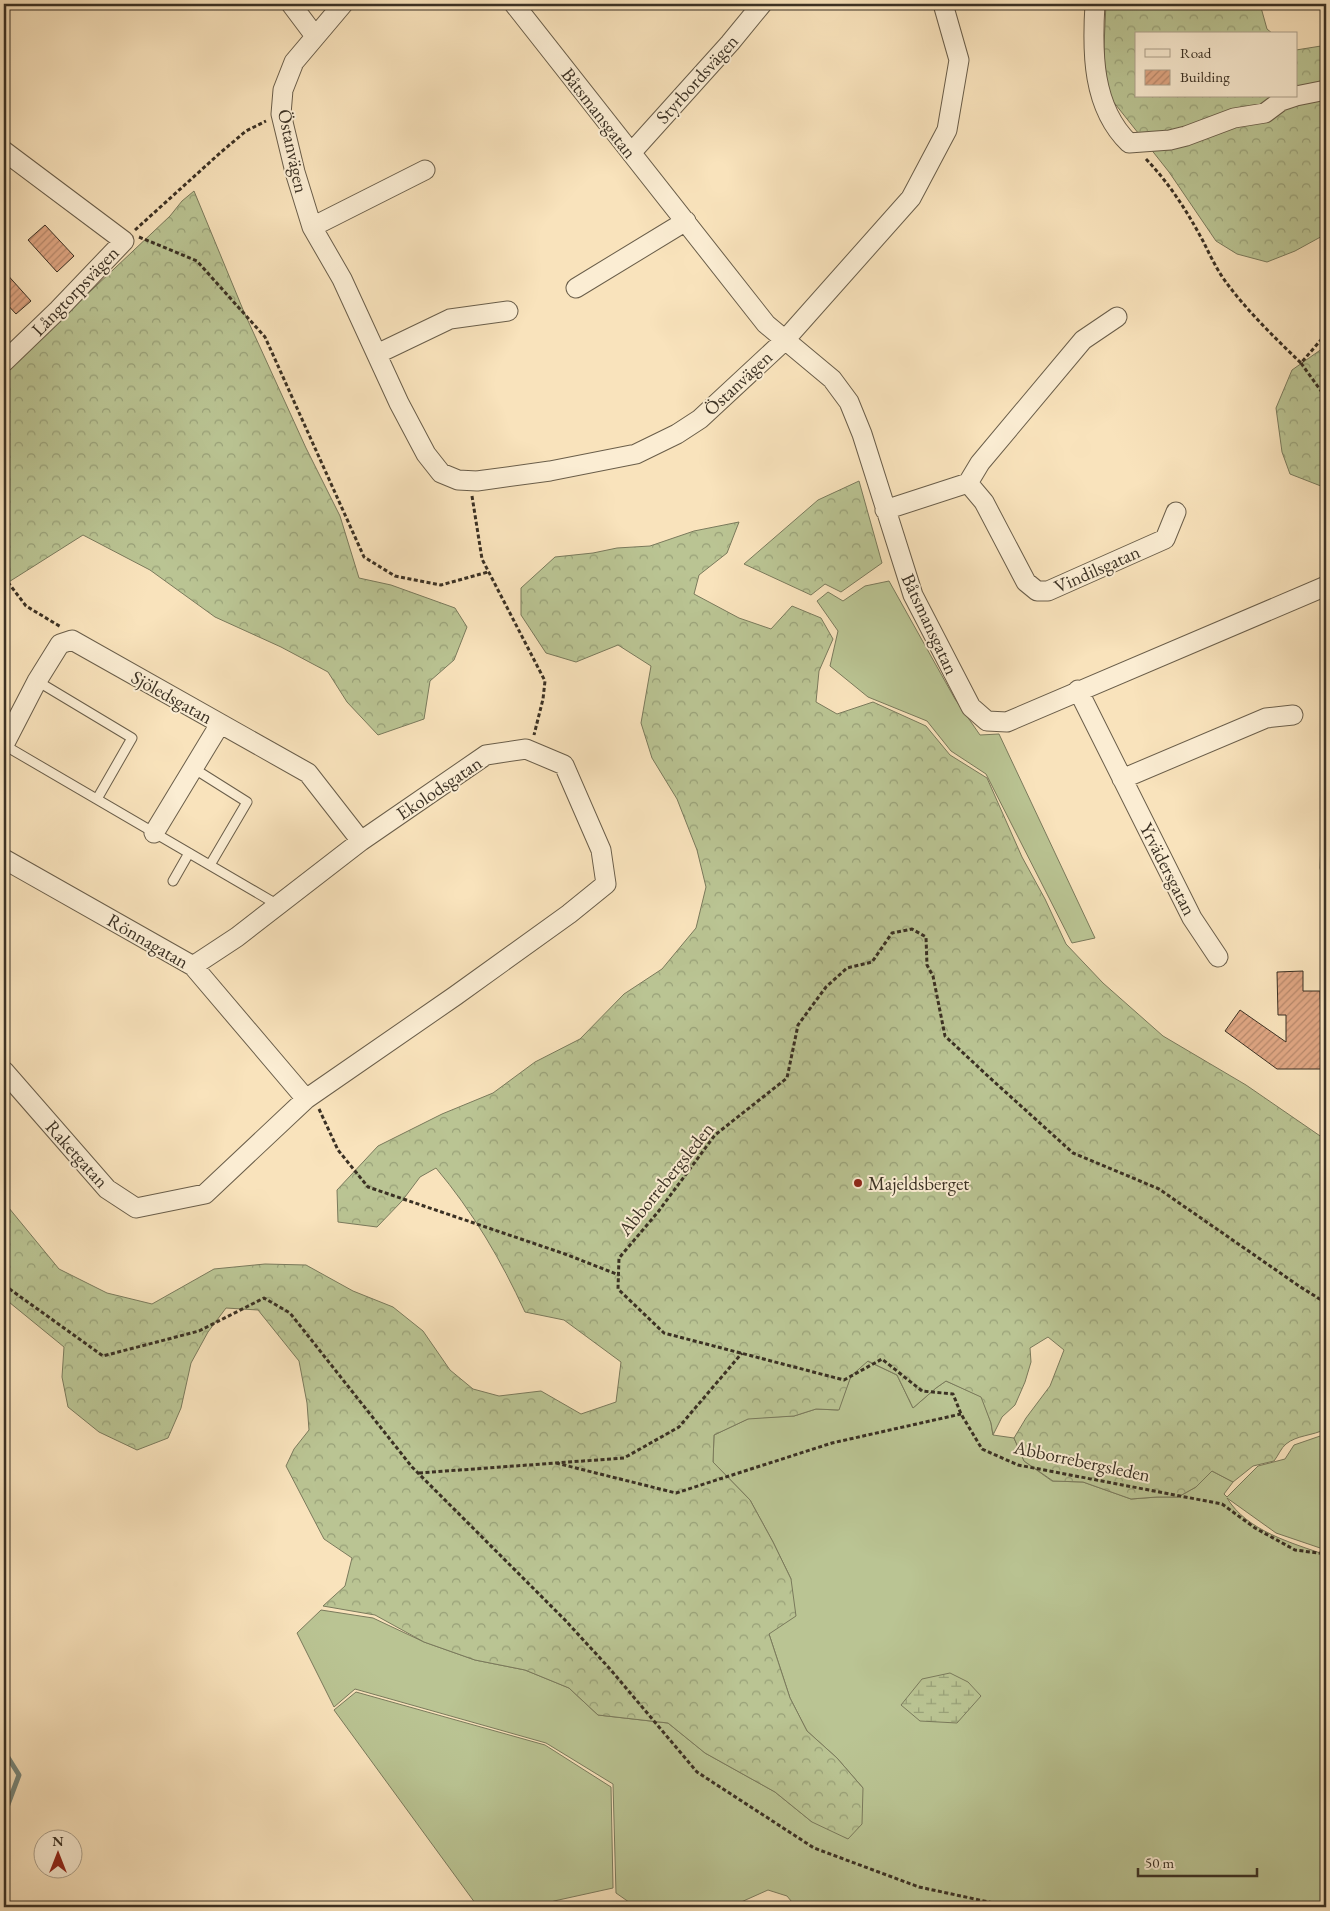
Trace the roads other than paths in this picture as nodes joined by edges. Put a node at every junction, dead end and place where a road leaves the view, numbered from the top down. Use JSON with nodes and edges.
{"nodes":[{"id":1,"x":291,"y":4,"type":"edge"},
{"id":2,"x":343,"y":4,"type":"edge"},
{"id":3,"x":514,"y":4,"type":"edge"},
{"id":4,"x":762,"y":4,"type":"edge"},
{"id":5,"x":943,"y":4,"type":"edge"},
{"id":6,"x":1095,"y":4,"type":"edge"},
{"id":7,"x":315,"y":36,"type":"junction"},
{"id":8,"x":1326,"y":90,"type":"edge"},
{"id":9,"x":1298,"y":96,"type":"edge"},
{"id":10,"x":1290,"y":98,"type":"edge"},
{"id":11,"x":4,"y":150,"type":"edge"},
{"id":12,"x":631,"y":153,"type":"junction"},
{"id":13,"x":425,"y":170,"type":"dead end"},
{"id":14,"x":686,"y":221,"type":"junction"},
{"id":15,"x":312,"y":227,"type":"junction"},
{"id":16,"x":576,"y":288,"type":"dead end"},
{"id":17,"x":508,"y":311,"type":"dead end"},
{"id":18,"x":1117,"y":316,"type":"dead end"},
{"id":19,"x":784,"y":341,"type":"junction"},
{"id":20,"x":377,"y":354,"type":"junction"},
{"id":21,"x":4,"y":362,"type":"edge"},
{"id":22,"x":968,"y":483,"type":"junction"},
{"id":23,"x":885,"y":510,"type":"junction"},
{"id":24,"x":1176,"y":512,"type":"dead end"},
{"id":25,"x":1326,"y":586,"type":"edge"},
{"id":26,"x":38,"y":682,"type":"junction"},
{"id":27,"x":1078,"y":690,"type":"junction"},
{"id":28,"x":1293,"y":715,"type":"dead end"},
{"id":29,"x":220,"y":724,"type":"junction"},
{"id":30,"x":4,"y":745,"type":"edge"},
{"id":31,"x":193,"y":768,"type":"junction"},
{"id":32,"x":1122,"y":779,"type":"junction"},
{"id":33,"x":97,"y":799,"type":"junction"},
{"id":34,"x":154,"y":833,"type":"junction"},
{"id":35,"x":361,"y":841,"type":"junction"},
{"id":36,"x":189,"y":853,"type":"junction"},
{"id":37,"x":4,"y":859,"type":"edge"},
{"id":38,"x":210,"y":865,"type":"junction"},
{"id":39,"x":173,"y":881,"type":"dead end"},
{"id":40,"x":278,"y":905,"type":"junction"},
{"id":41,"x":1218,"y":957,"type":"dead end"},
{"id":42,"x":193,"y":966,"type":"junction"},
{"id":43,"x":4,"y":1071,"type":"edge"},
{"id":44,"x":309,"y":1097,"type":"junction"}],
"edges":[{"from":1,"to":7,"type":"street"},
{"from":2,"to":7,"type":"street","name":"Östanvägen"},
{"from":3,"to":12,"type":"street","name":"Båtsmansgatan"},
{"from":4,"to":12,"type":"street","name":"Styrbordsvägen"},
{"from":5,"to":19,"type":"street","name":"Östanvägen"},
{"from":6,"to":10,"type":"street"},
{"from":7,"to":15,"type":"street","name":"Östanvägen"},
{"from":8,"to":9,"type":"street"},
{"from":11,"to":21,"type":"street","name":"Långtorpsvägen"},
{"from":12,"to":14,"type":"street","name":"Båtsmansgatan"},
{"from":13,"to":15,"type":"street"},
{"from":14,"to":16,"type":"street"},
{"from":14,"to":19,"type":"street","name":"Båtsmansgatan"},
{"from":15,"to":20,"type":"street","name":"Östanvägen"},
{"from":17,"to":20,"type":"street"},
{"from":18,"to":22,"type":"street"},
{"from":19,"to":20,"type":"street","name":"Östanvägen"},
{"from":19,"to":23,"type":"street","name":"Båtsmansgatan"},
{"from":22,"to":23,"type":"street"},
{"from":22,"to":24,"type":"street","name":"Vindilsgatan"},
{"from":23,"to":27,"type":"street","name":"Båtsmansgatan"},
{"from":25,"to":27,"type":"street","name":"Båtsmansgatan"},
{"from":26,"to":29,"type":"street","name":"Sjöledsgatan"},
{"from":26,"to":30,"type":"street"},
{"from":26,"to":33,"type":"lane"},
{"from":27,"to":32,"type":"street","name":"Yrvädersgatan"},
{"from":28,"to":32,"type":"street"},
{"from":29,"to":31,"type":"street"},
{"from":29,"to":35,"type":"street","name":"Sjöledsgatan"},
{"from":30,"to":33,"type":"lane"},
{"from":31,"to":34,"type":"street"},
{"from":31,"to":38,"type":"lane"},
{"from":32,"to":41,"type":"street","name":"Yrvädersgatan"},
{"from":33,"to":34,"type":"lane"},
{"from":34,"to":36,"type":"lane"},
{"from":35,"to":40,"type":"street","name":"Ekolodsgatan"},
{"from":35,"to":44,"type":"street","name":"Ekolodsgatan"},
{"from":36,"to":38,"type":"lane"},
{"from":36,"to":39,"type":"lane"},
{"from":37,"to":42,"type":"street","name":"Rönnagatan"},
{"from":38,"to":40,"type":"lane"},
{"from":40,"to":42,"type":"street","name":"Ekolodsgatan"},
{"from":42,"to":44,"type":"street","name":"Rönnagatan"},
{"from":43,"to":44,"type":"street","name":"Raketgatan"}]}
